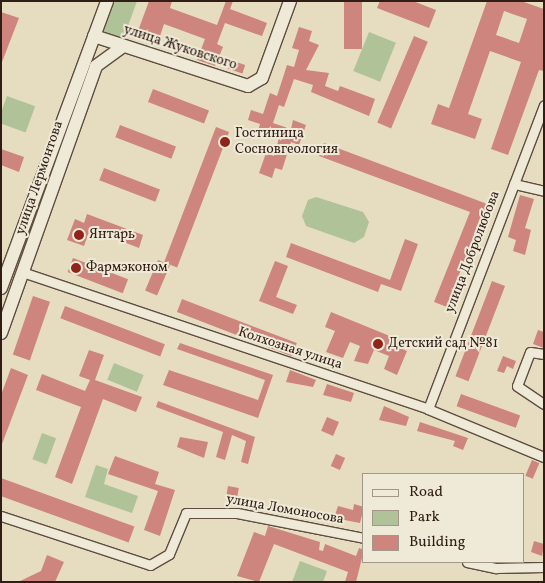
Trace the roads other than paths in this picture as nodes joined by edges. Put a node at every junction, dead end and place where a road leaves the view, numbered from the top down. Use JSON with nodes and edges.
{"nodes":[{"id":1,"x":108,"y":1,"type":"edge"},
{"id":2,"x":290,"y":1,"type":"edge"},
{"id":3,"x":94,"y":36,"type":"junction"},
{"id":4,"x":124,"y":46,"type":"junction"},
{"id":5,"x":87,"y":68,"type":"junction"},
{"id":6,"x":544,"y":105,"type":"edge"},
{"id":7,"x":514,"y":184,"type":"junction"},
{"id":8,"x":544,"y":191,"type":"edge"},
{"id":9,"x":24,"y":273,"type":"junction"},
{"id":10,"x":1,"y":288,"type":"edge"},
{"id":11,"x":1,"y":333,"type":"edge"},
{"id":12,"x":544,"y":354,"type":"edge"},
{"id":13,"x":544,"y":404,"type":"edge"},
{"id":14,"x":428,"y":409,"type":"junction"},
{"id":15,"x":544,"y":457,"type":"edge"},
{"id":16,"x":1,"y":516,"type":"edge"},
{"id":17,"x":362,"y":538,"type":"edge"},
{"id":18,"x":472,"y":563,"type":"edge"},
{"id":19,"x":544,"y":567,"type":"edge"}],
"edges":[{"from":1,"to":3,"type":"main road"},
{"from":2,"to":4,"type":"main road","name":"улица Жуковского"},
{"from":3,"to":4,"type":"main road","name":"улица Жуковского"},
{"from":3,"to":5,"type":"main road"},
{"from":4,"to":5,"type":"main road"},
{"from":5,"to":9,"type":"main road","name":"улица Лермонтова"},
{"from":5,"to":10,"type":"main road","name":"улица Лермонтова"},
{"from":6,"to":7,"type":"street","name":"улица Добролюбова"},
{"from":7,"to":8,"type":"street"},
{"from":7,"to":14,"type":"street","name":"улица Добролюбова"},
{"from":9,"to":11,"type":"main road","name":"улица Лермонтова"},
{"from":9,"to":14,"type":"street","name":"Колхозная улица"},
{"from":12,"to":13,"type":"street"},
{"from":14,"to":15,"type":"street","name":"Колхозная улица"},
{"from":16,"to":17,"type":"street","name":"улица Ломоносова"},
{"from":18,"to":19,"type":"street"}]}
